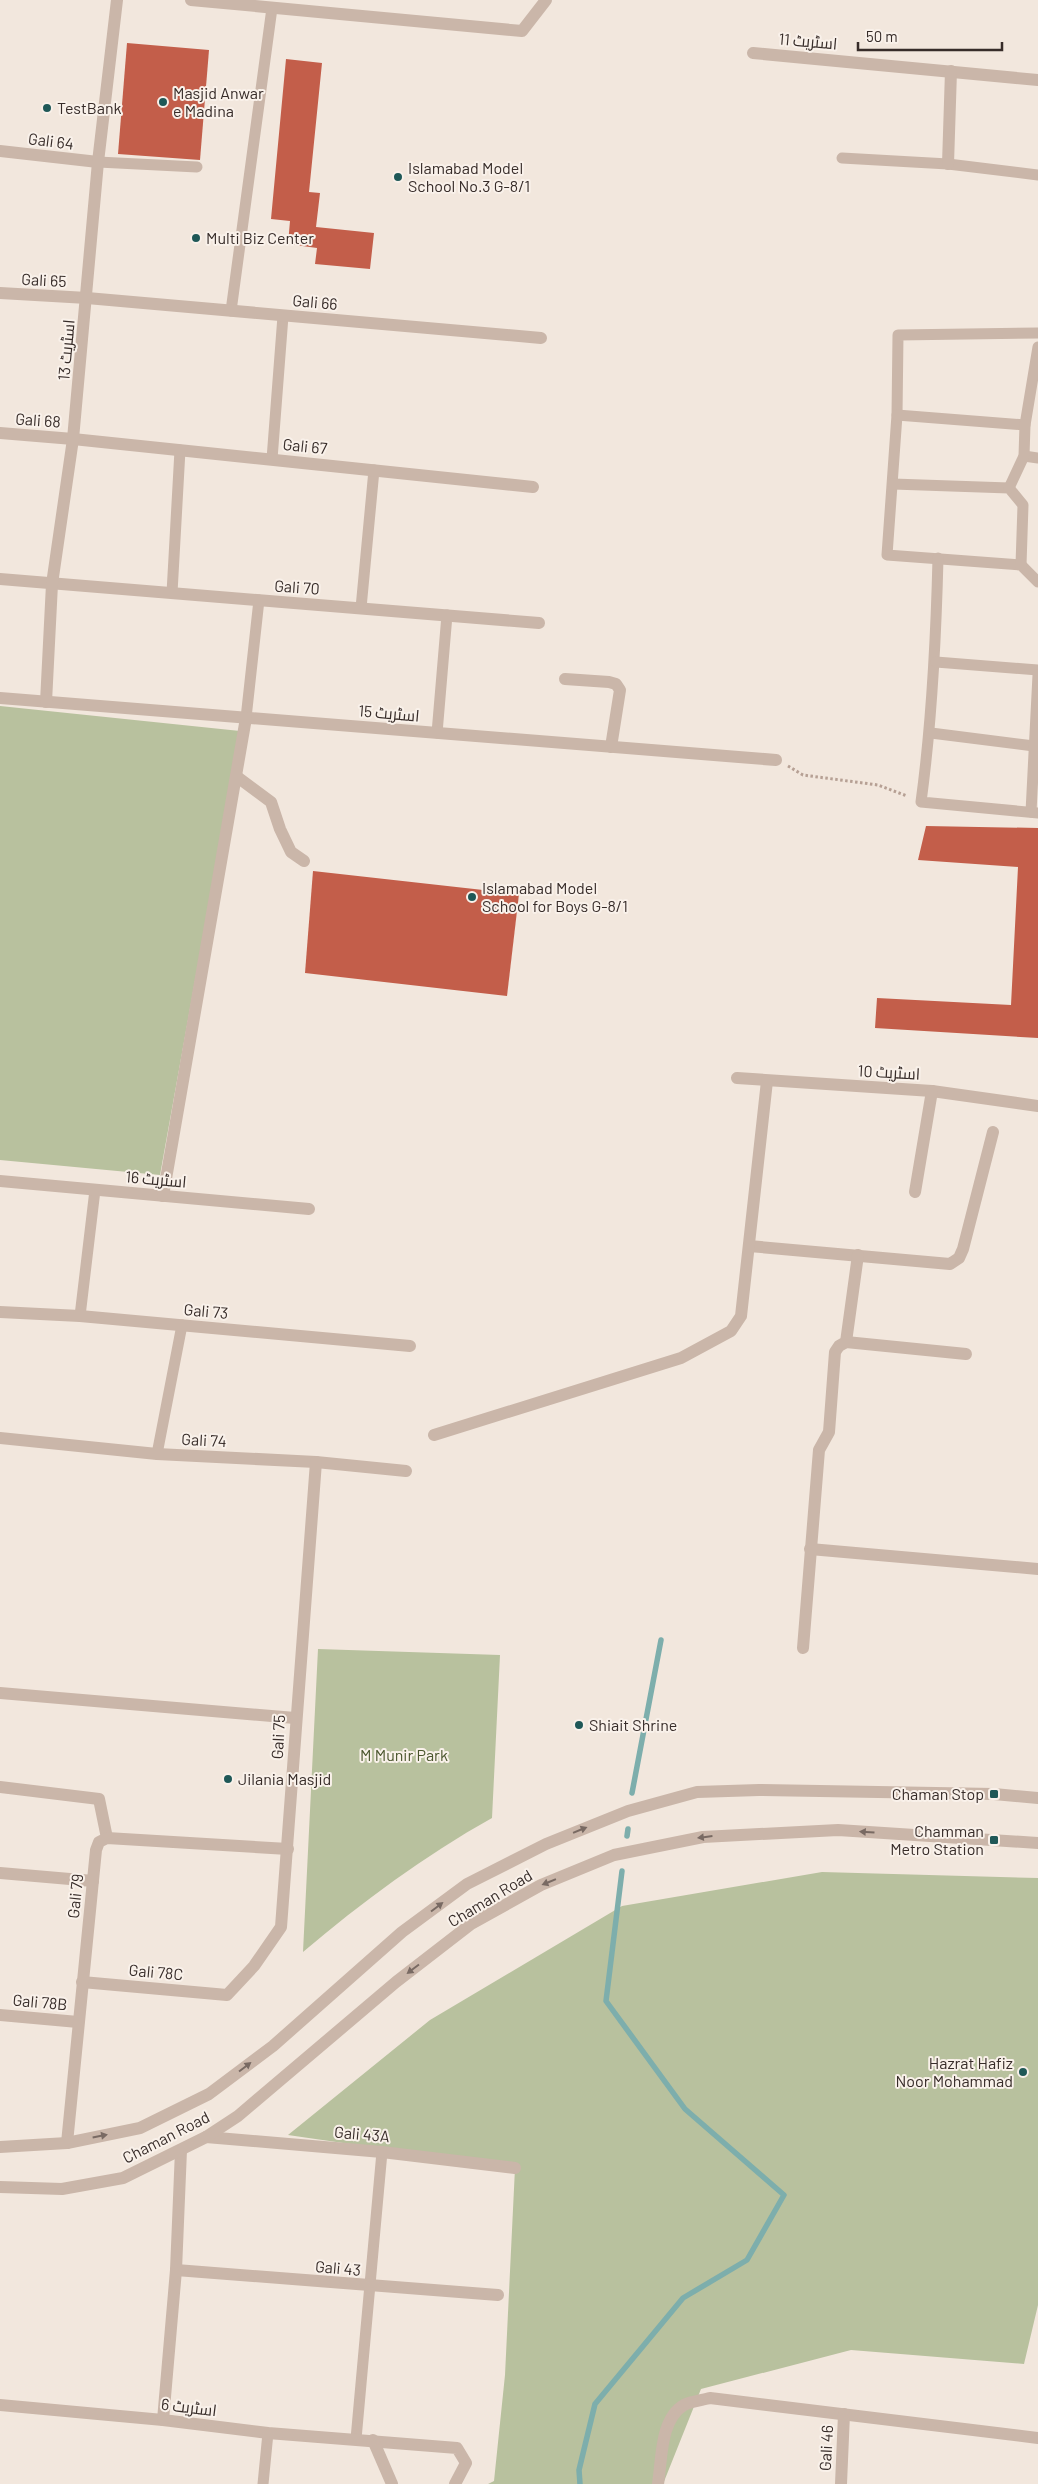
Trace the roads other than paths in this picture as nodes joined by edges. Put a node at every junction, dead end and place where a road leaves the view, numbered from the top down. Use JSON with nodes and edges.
{"nodes":[{"id":1,"x":117,"y":0,"type":"edge"},
{"id":2,"x":191,"y":0,"type":"edge"},
{"id":3,"x":546,"y":0,"type":"edge"},
{"id":4,"x":272,"y":8,"type":"junction"},
{"id":5,"x":754,"y":53,"type":"dead end"},
{"id":6,"x":951,"y":71,"type":"junction"},
{"id":7,"x":1038,"y":80,"type":"edge"},
{"id":8,"x":0,"y":151,"type":"edge"},
{"id":9,"x":842,"y":158,"type":"dead end"},
{"id":10,"x":98,"y":162,"type":"junction"},
{"id":11,"x":948,"y":164,"type":"junction"},
{"id":12,"x":197,"y":167,"type":"dead end"},
{"id":13,"x":1038,"y":176,"type":"edge"},
{"id":14,"x":0,"y":293,"type":"edge"},
{"id":15,"x":87,"y":298,"type":"junction"},
{"id":16,"x":231,"y":311,"type":"junction"},
{"id":17,"x":283,"y":316,"type":"junction"},
{"id":18,"x":1038,"y":333,"type":"edge"},
{"id":19,"x":541,"y":338,"type":"dead end"},
{"id":20,"x":1038,"y":347,"type":"edge"},
{"id":21,"x":897,"y":415,"type":"junction"},
{"id":22,"x":1025,"y":425,"type":"junction"},
{"id":23,"x":0,"y":433,"type":"edge"},
{"id":24,"x":74,"y":439,"type":"junction"},
{"id":25,"x":180,"y":450,"type":"junction"},
{"id":26,"x":1024,"y":456,"type":"junction"},
{"id":27,"x":1038,"y":458,"type":"edge"},
{"id":28,"x":272,"y":459,"type":"junction"},
{"id":29,"x":374,"y":470,"type":"junction"},
{"id":30,"x":893,"y":484,"type":"junction"},
{"id":31,"x":533,"y":486,"type":"dead end"},
{"id":32,"x":1009,"y":488,"type":"junction"},
{"id":33,"x":938,"y":558,"type":"junction"},
{"id":34,"x":1020,"y":565,"type":"junction"},
{"id":35,"x":0,"y":579,"type":"edge"},
{"id":36,"x":1038,"y":582,"type":"edge"},
{"id":37,"x":52,"y":584,"type":"junction"},
{"id":38,"x":172,"y":594,"type":"junction"},
{"id":39,"x":258,"y":600,"type":"junction"},
{"id":40,"x":361,"y":608,"type":"junction"},
{"id":41,"x":447,"y":615,"type":"junction"},
{"id":42,"x":539,"y":623,"type":"dead end"},
{"id":43,"x":936,"y":662,"type":"junction"},
{"id":44,"x":1038,"y":670,"type":"edge"},
{"id":45,"x":1038,"y":675,"type":"edge"},
{"id":46,"x":566,"y":679,"type":"dead end"},
{"id":47,"x":0,"y":698,"type":"edge"},
{"id":48,"x":46,"y":702,"type":"junction"},
{"id":49,"x":246,"y":718,"type":"junction"},
{"id":50,"x":437,"y":733,"type":"junction"},
{"id":51,"x":931,"y":733,"type":"junction"},
{"id":52,"x":1034,"y":746,"type":"junction"},
{"id":53,"x":611,"y":747,"type":"junction"},
{"id":54,"x":776,"y":760,"type":"road end"},
{"id":55,"x":236,"y":776,"type":"junction"},
{"id":56,"x":1035,"y":813,"type":"edge"},
{"id":57,"x":304,"y":861,"type":"dead end"},
{"id":58,"x":737,"y":1078,"type":"dead end"},
{"id":59,"x":766,"y":1081,"type":"junction"},
{"id":60,"x":932,"y":1091,"type":"junction"},
{"id":61,"x":1038,"y":1106,"type":"edge"},
{"id":62,"x":993,"y":1132,"type":"dead end"},
{"id":63,"x":0,"y":1181,"type":"edge"},
{"id":64,"x":95,"y":1190,"type":"junction"},
{"id":65,"x":916,"y":1192,"type":"dead end"},
{"id":66,"x":162,"y":1196,"type":"junction"},
{"id":67,"x":309,"y":1209,"type":"dead end"},
{"id":68,"x":749,"y":1246,"type":"junction"},
{"id":69,"x":858,"y":1254,"type":"junction"},
{"id":70,"x":0,"y":1312,"type":"edge"},
{"id":71,"x":80,"y":1316,"type":"junction"},
{"id":72,"x":182,"y":1325,"type":"junction"},
{"id":73,"x":846,"y":1342,"type":"junction"},
{"id":74,"x":410,"y":1346,"type":"dead end"},
{"id":75,"x":966,"y":1354,"type":"dead end"},
{"id":76,"x":434,"y":1435,"type":"dead end"},
{"id":77,"x":0,"y":1438,"type":"edge"},
{"id":78,"x":157,"y":1454,"type":"junction"},
{"id":79,"x":316,"y":1462,"type":"junction"},
{"id":80,"x":406,"y":1471,"type":"dead end"},
{"id":81,"x":810,"y":1549,"type":"junction"},
{"id":82,"x":1038,"y":1569,"type":"edge"},
{"id":83,"x":802,"y":1648,"type":"dead end"},
{"id":84,"x":0,"y":1693,"type":"edge"},
{"id":85,"x":295,"y":1718,"type":"junction"},
{"id":86,"x":0,"y":1787,"type":"edge"},
{"id":87,"x":1038,"y":1798,"type":"edge"},
{"id":88,"x":107,"y":1838,"type":"junction"},
{"id":89,"x":1038,"y":1843,"type":"edge"},
{"id":90,"x":288,"y":1849,"type":"junction"},
{"id":91,"x":0,"y":1873,"type":"edge"},
{"id":92,"x":93,"y":1881,"type":"junction"},
{"id":93,"x":82,"y":1982,"type":"junction"},
{"id":94,"x":227,"y":1995,"type":"joint"},
{"id":95,"x":0,"y":2015,"type":"edge"},
{"id":96,"x":78,"y":2022,"type":"junction"},
{"id":97,"x":206,"y":2137,"type":"junction"},
{"id":98,"x":67,"y":2143,"type":"junction"},
{"id":99,"x":0,"y":2147,"type":"edge"},
{"id":100,"x":181,"y":2150,"type":"junction"},
{"id":101,"x":382,"y":2152,"type":"junction"},
{"id":102,"x":515,"y":2168,"type":"dead end"},
{"id":103,"x":0,"y":2187,"type":"edge"},
{"id":104,"x":176,"y":2270,"type":"junction"},
{"id":105,"x":369,"y":2287,"type":"junction"},
{"id":106,"x":498,"y":2295,"type":"dead end"},
{"id":107,"x":0,"y":2405,"type":"edge"},
{"id":108,"x":844,"y":2414,"type":"junction"},
{"id":109,"x":163,"y":2420,"type":"junction"},
{"id":110,"x":268,"y":2433,"type":"junction"},
{"id":111,"x":1038,"y":2438,"type":"edge"},
{"id":112,"x":356,"y":2439,"type":"junction"},
{"id":113,"x":373,"y":2440,"type":"junction"},
{"id":114,"x":263,"y":2484,"type":"edge"},
{"id":115,"x":392,"y":2484,"type":"edge"},
{"id":116,"x":455,"y":2484,"type":"edge"},
{"id":117,"x":658,"y":2484,"type":"edge"},
{"id":118,"x":840,"y":2484,"type":"edge"}],
"edges":[{"from":1,"to":10,"type":"street","name":"اسٹریٹ 13"},
{"from":2,"to":4,"type":"street"},
{"from":3,"to":4,"type":"street"},
{"from":4,"to":16,"type":"lane"},
{"from":5,"to":6,"type":"street","name":"اسٹریٹ 11"},
{"from":6,"to":7,"type":"street","name":"اسٹریٹ 11"},
{"from":6,"to":11,"type":"street"},
{"from":8,"to":10,"type":"street","name":"Gali 64"},
{"from":9,"to":11,"type":"lane"},
{"from":10,"to":12,"type":"lane"},
{"from":10,"to":15,"type":"street","name":"اسٹریٹ 13"},
{"from":11,"to":13,"type":"lane"},
{"from":14,"to":15,"type":"street","name":"Gali 65"},
{"from":15,"to":16,"type":"street","name":"Gali 66"},
{"from":15,"to":24,"type":"street","name":"اسٹریٹ 13"},
{"from":16,"to":17,"type":"street","name":"Gali 66"},
{"from":17,"to":19,"type":"street","name":"Gali 66"},
{"from":17,"to":28,"type":"lane"},
{"from":18,"to":21,"type":"lane"},
{"from":20,"to":22,"type":"lane"},
{"from":21,"to":22,"type":"lane"},
{"from":21,"to":30,"type":"lane"},
{"from":22,"to":26,"type":"lane"},
{"from":23,"to":24,"type":"street","name":"Gali 68"},
{"from":24,"to":25,"type":"street","name":"Gali 67"},
{"from":24,"to":37,"type":"street","name":"اسٹریٹ 13"},
{"from":25,"to":28,"type":"street","name":"Gali 67"},
{"from":25,"to":38,"type":"lane"},
{"from":26,"to":27,"type":"lane"},
{"from":26,"to":32,"type":"lane"},
{"from":28,"to":29,"type":"street","name":"Gali 67"},
{"from":29,"to":31,"type":"street","name":"Gali 67"},
{"from":29,"to":40,"type":"lane"},
{"from":30,"to":32,"type":"lane"},
{"from":30,"to":33,"type":"lane"},
{"from":32,"to":34,"type":"lane"},
{"from":33,"to":34,"type":"lane"},
{"from":33,"to":43,"type":"lane"},
{"from":34,"to":36,"type":"lane"},
{"from":35,"to":37,"type":"street","name":"Gali 70"},
{"from":37,"to":38,"type":"street","name":"Gali 70"},
{"from":37,"to":48,"type":"street","name":"اسٹریٹ 13"},
{"from":38,"to":39,"type":"street","name":"Gali 70"},
{"from":39,"to":40,"type":"street","name":"Gali 70"},
{"from":39,"to":49,"type":"lane"},
{"from":40,"to":41,"type":"street","name":"Gali 70"},
{"from":41,"to":42,"type":"street","name":"Gali 70"},
{"from":41,"to":50,"type":"lane"},
{"from":43,"to":44,"type":"lane"},
{"from":43,"to":51,"type":"lane"},
{"from":45,"to":52,"type":"lane"},
{"from":46,"to":53,"type":"street"},
{"from":47,"to":48,"type":"street","name":"اسٹریٹ 15"},
{"from":48,"to":49,"type":"street","name":"اسٹریٹ 15"},
{"from":49,"to":50,"type":"street","name":"اسٹریٹ 15"},
{"from":49,"to":55,"type":"street"},
{"from":50,"to":53,"type":"street","name":"اسٹریٹ 15"},
{"from":51,"to":52,"type":"lane"},
{"from":51,"to":56,"type":"lane"},
{"from":52,"to":56,"type":"lane"},
{"from":53,"to":54,"type":"street","name":"اسٹریٹ 15"},
{"from":55,"to":57,"type":"street"},
{"from":55,"to":66,"type":"street"},
{"from":58,"to":59,"type":"street","name":"اسٹریٹ 10"},
{"from":59,"to":60,"type":"street","name":"اسٹریٹ 10"},
{"from":59,"to":68,"type":"street"},
{"from":60,"to":61,"type":"street","name":"اسٹریٹ 10"},
{"from":60,"to":65,"type":"street"},
{"from":62,"to":69,"type":"street"},
{"from":63,"to":64,"type":"street","name":"اسٹریٹ 16"},
{"from":64,"to":66,"type":"street","name":"اسٹریٹ 16"},
{"from":64,"to":71,"type":"lane"},
{"from":66,"to":67,"type":"street","name":"اسٹریٹ 16"},
{"from":68,"to":69,"type":"street"},
{"from":68,"to":76,"type":"street"},
{"from":69,"to":73,"type":"street"},
{"from":70,"to":71,"type":"street","name":"Gali 73"},
{"from":71,"to":72,"type":"street","name":"Gali 73"},
{"from":72,"to":74,"type":"street","name":"Gali 73"},
{"from":72,"to":78,"type":"lane"},
{"from":73,"to":75,"type":"street"},
{"from":73,"to":81,"type":"street"},
{"from":77,"to":78,"type":"street","name":"Gali 74"},
{"from":78,"to":79,"type":"street","name":"Gali 74"},
{"from":79,"to":80,"type":"street","name":"Gali 74"},
{"from":79,"to":85,"type":"street","name":"Gali 75"},
{"from":81,"to":82,"type":"street"},
{"from":81,"to":83,"type":"street"},
{"from":84,"to":85,"type":"street"},
{"from":85,"to":90,"type":"street","name":"Gali 75"},
{"from":86,"to":88,"type":"street"},
{"from":98,"to":87,"type":"street","name":"Chaman Road","one_way":true},
{"from":88,"to":90,"type":"street"},
{"from":88,"to":92,"type":"street","name":"Gali 79"},
{"from":89,"to":97,"type":"street","name":"Chaman Road","one_way":true},
{"from":90,"to":94,"type":"street","name":"Gali 75"},
{"from":91,"to":92,"type":"street"},
{"from":92,"to":93,"type":"street","name":"Gali 79"},
{"from":93,"to":94,"type":"street","name":"Gali 78C"},
{"from":93,"to":96,"type":"street","name":"Gali 79"},
{"from":95,"to":96,"type":"street","name":"Gali 78B"},
{"from":96,"to":98,"type":"street","name":"Gali 79"},
{"from":97,"to":100,"type":"street","name":"Chaman Road"},
{"from":97,"to":101,"type":"street","name":"Gali 43A"},
{"from":98,"to":99,"type":"street","name":"Chaman Road"},
{"from":100,"to":103,"type":"street","name":"Chaman Road"},
{"from":100,"to":104,"type":"street"},
{"from":101,"to":102,"type":"street","name":"Gali 43A"},
{"from":101,"to":105,"type":"lane"},
{"from":104,"to":105,"type":"street","name":"Gali 43"},
{"from":104,"to":109,"type":"street"},
{"from":105,"to":106,"type":"street","name":"Gali 43"},
{"from":105,"to":112,"type":"lane"},
{"from":107,"to":109,"type":"street","name":"اسٹریٹ 6"},
{"from":108,"to":111,"type":"street"},
{"from":108,"to":117,"type":"street"},
{"from":108,"to":118,"type":"street","name":"Gali 46"},
{"from":109,"to":110,"type":"street","name":"اسٹریٹ 6"},
{"from":110,"to":112,"type":"street","name":"اسٹریٹ 6"},
{"from":110,"to":114,"type":"lane"},
{"from":112,"to":113,"type":"street","name":"اسٹریٹ 6"},
{"from":113,"to":115,"type":"street"},
{"from":113,"to":116,"type":"street","name":"اسٹریٹ 6"}]}
